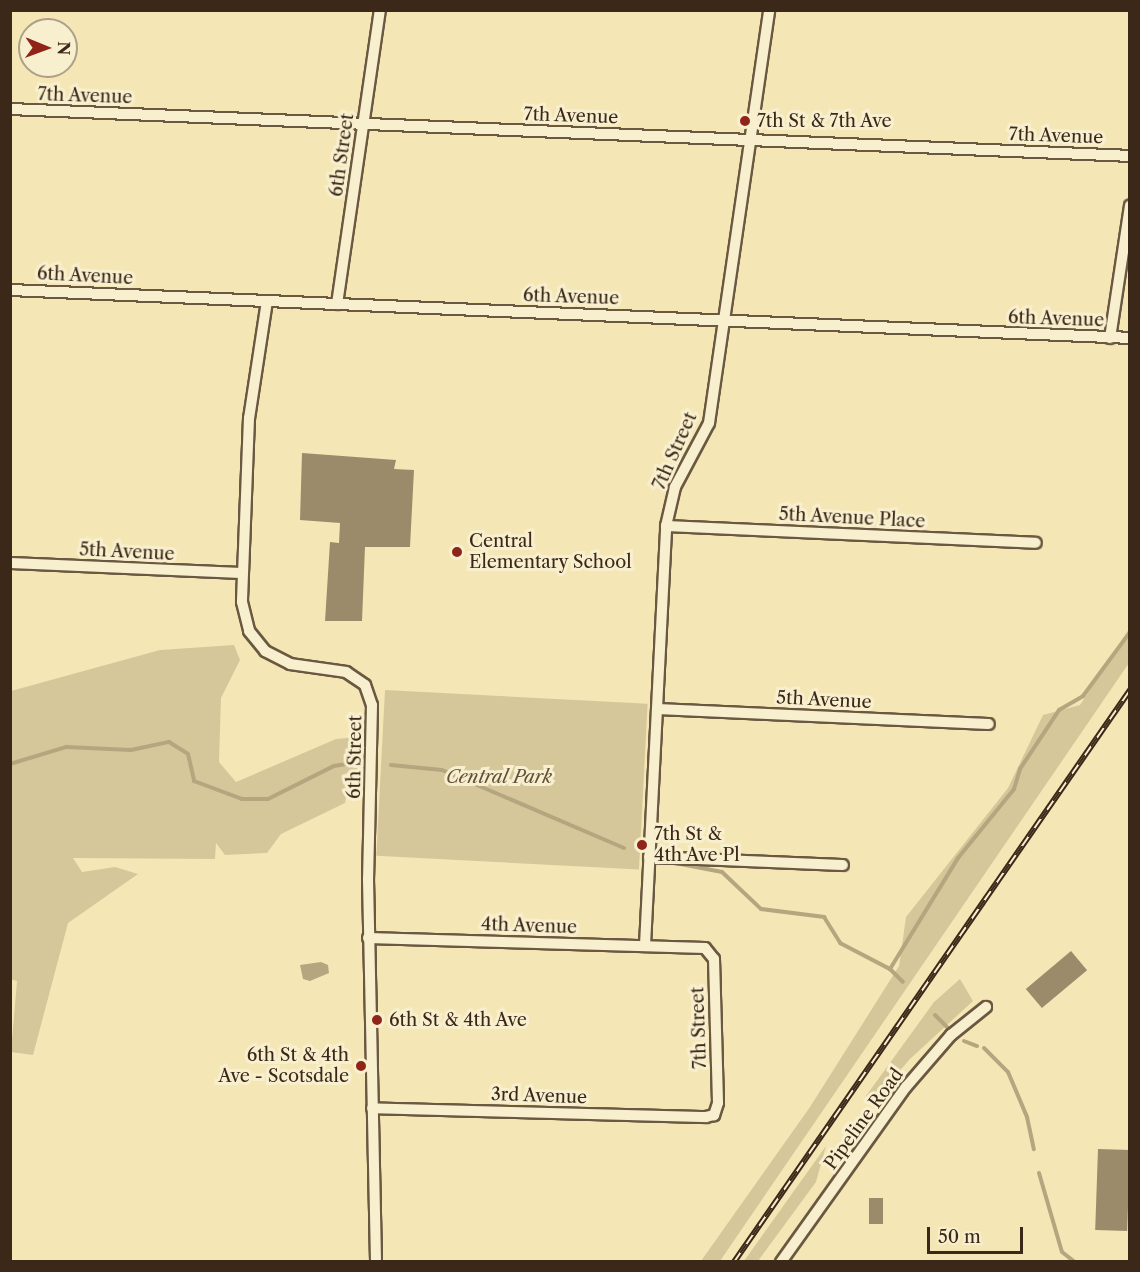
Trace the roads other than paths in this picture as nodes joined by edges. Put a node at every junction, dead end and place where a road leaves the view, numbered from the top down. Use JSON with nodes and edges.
{"nodes":[{"id":1,"x":380,"y":10,"type":"edge"},
{"id":2,"x":769,"y":10,"type":"edge"},
{"id":3,"x":10,"y":109,"type":"edge"},
{"id":4,"x":363,"y":124,"type":"junction"},
{"id":5,"x":751,"y":140,"type":"junction"},
{"id":6,"x":1130,"y":156,"type":"edge"},
{"id":7,"x":1130,"y":205,"type":"edge"},
{"id":8,"x":10,"y":290,"type":"edge"},
{"id":9,"x":267,"y":301,"type":"junction"},
{"id":10,"x":337,"y":304,"type":"junction"},
{"id":11,"x":724,"y":321,"type":"junction"},
{"id":12,"x":1110,"y":338,"type":"junction"},
{"id":13,"x":1130,"y":338,"type":"edge"},
{"id":14,"x":666,"y":526,"type":"junction"},
{"id":15,"x":1036,"y":543,"type":"dead end"},
{"id":16,"x":10,"y":563,"type":"edge"},
{"id":17,"x":242,"y":573,"type":"junction"},
{"id":18,"x":657,"y":709,"type":"junction"},
{"id":19,"x":989,"y":724,"type":"dead end"},
{"id":20,"x":649,"y":857,"type":"junction"},
{"id":21,"x":843,"y":865,"type":"dead end"},
{"id":22,"x":368,"y":938,"type":"junction"},
{"id":23,"x":645,"y":945,"type":"junction"},
{"id":24,"x":690,"y":946,"type":"joint"},
{"id":25,"x":986,"y":1007,"type":"dead end"},
{"id":26,"x":372,"y":1108,"type":"junction"},
{"id":27,"x":706,"y":1117,"type":"joint"},
{"id":28,"x":376,"y":1262,"type":"edge"},
{"id":29,"x":781,"y":1262,"type":"edge"}],
"edges":[{"from":1,"to":4,"type":"street","name":"6th Street"},
{"from":2,"to":5,"type":"street","name":"7th Street"},
{"from":3,"to":4,"type":"street","name":"7th Avenue"},
{"from":4,"to":5,"type":"street","name":"7th Avenue"},
{"from":4,"to":10,"type":"street","name":"6th Street"},
{"from":5,"to":6,"type":"street","name":"7th Avenue"},
{"from":5,"to":11,"type":"street","name":"7th Street"},
{"from":7,"to":12,"type":"street"},
{"from":8,"to":9,"type":"street","name":"6th Avenue"},
{"from":9,"to":10,"type":"street","name":"6th Avenue"},
{"from":9,"to":17,"type":"street","name":"6th Street"},
{"from":10,"to":11,"type":"street","name":"6th Avenue"},
{"from":11,"to":12,"type":"street","name":"6th Avenue"},
{"from":11,"to":14,"type":"street","name":"7th Street"},
{"from":12,"to":13,"type":"street","name":"6th Avenue"},
{"from":14,"to":15,"type":"street","name":"5th Avenue Place"},
{"from":14,"to":18,"type":"street","name":"7th Street"},
{"from":16,"to":17,"type":"street","name":"5th Avenue"},
{"from":17,"to":22,"type":"street","name":"6th Street"},
{"from":18,"to":19,"type":"street","name":"5th Avenue"},
{"from":18,"to":20,"type":"street","name":"7th Street"},
{"from":20,"to":21,"type":"street"},
{"from":20,"to":23,"type":"street","name":"7th Street"},
{"from":22,"to":23,"type":"street","name":"4th Avenue"},
{"from":22,"to":26,"type":"street","name":"6th Street"},
{"from":23,"to":24,"type":"street","name":"4th Avenue"},
{"from":24,"to":27,"type":"street","name":"7th Street"},
{"from":25,"to":29,"type":"street","name":"Pipeline Road"},
{"from":26,"to":27,"type":"street","name":"3rd Avenue"},
{"from":26,"to":28,"type":"street","name":"6th Street"}]}
